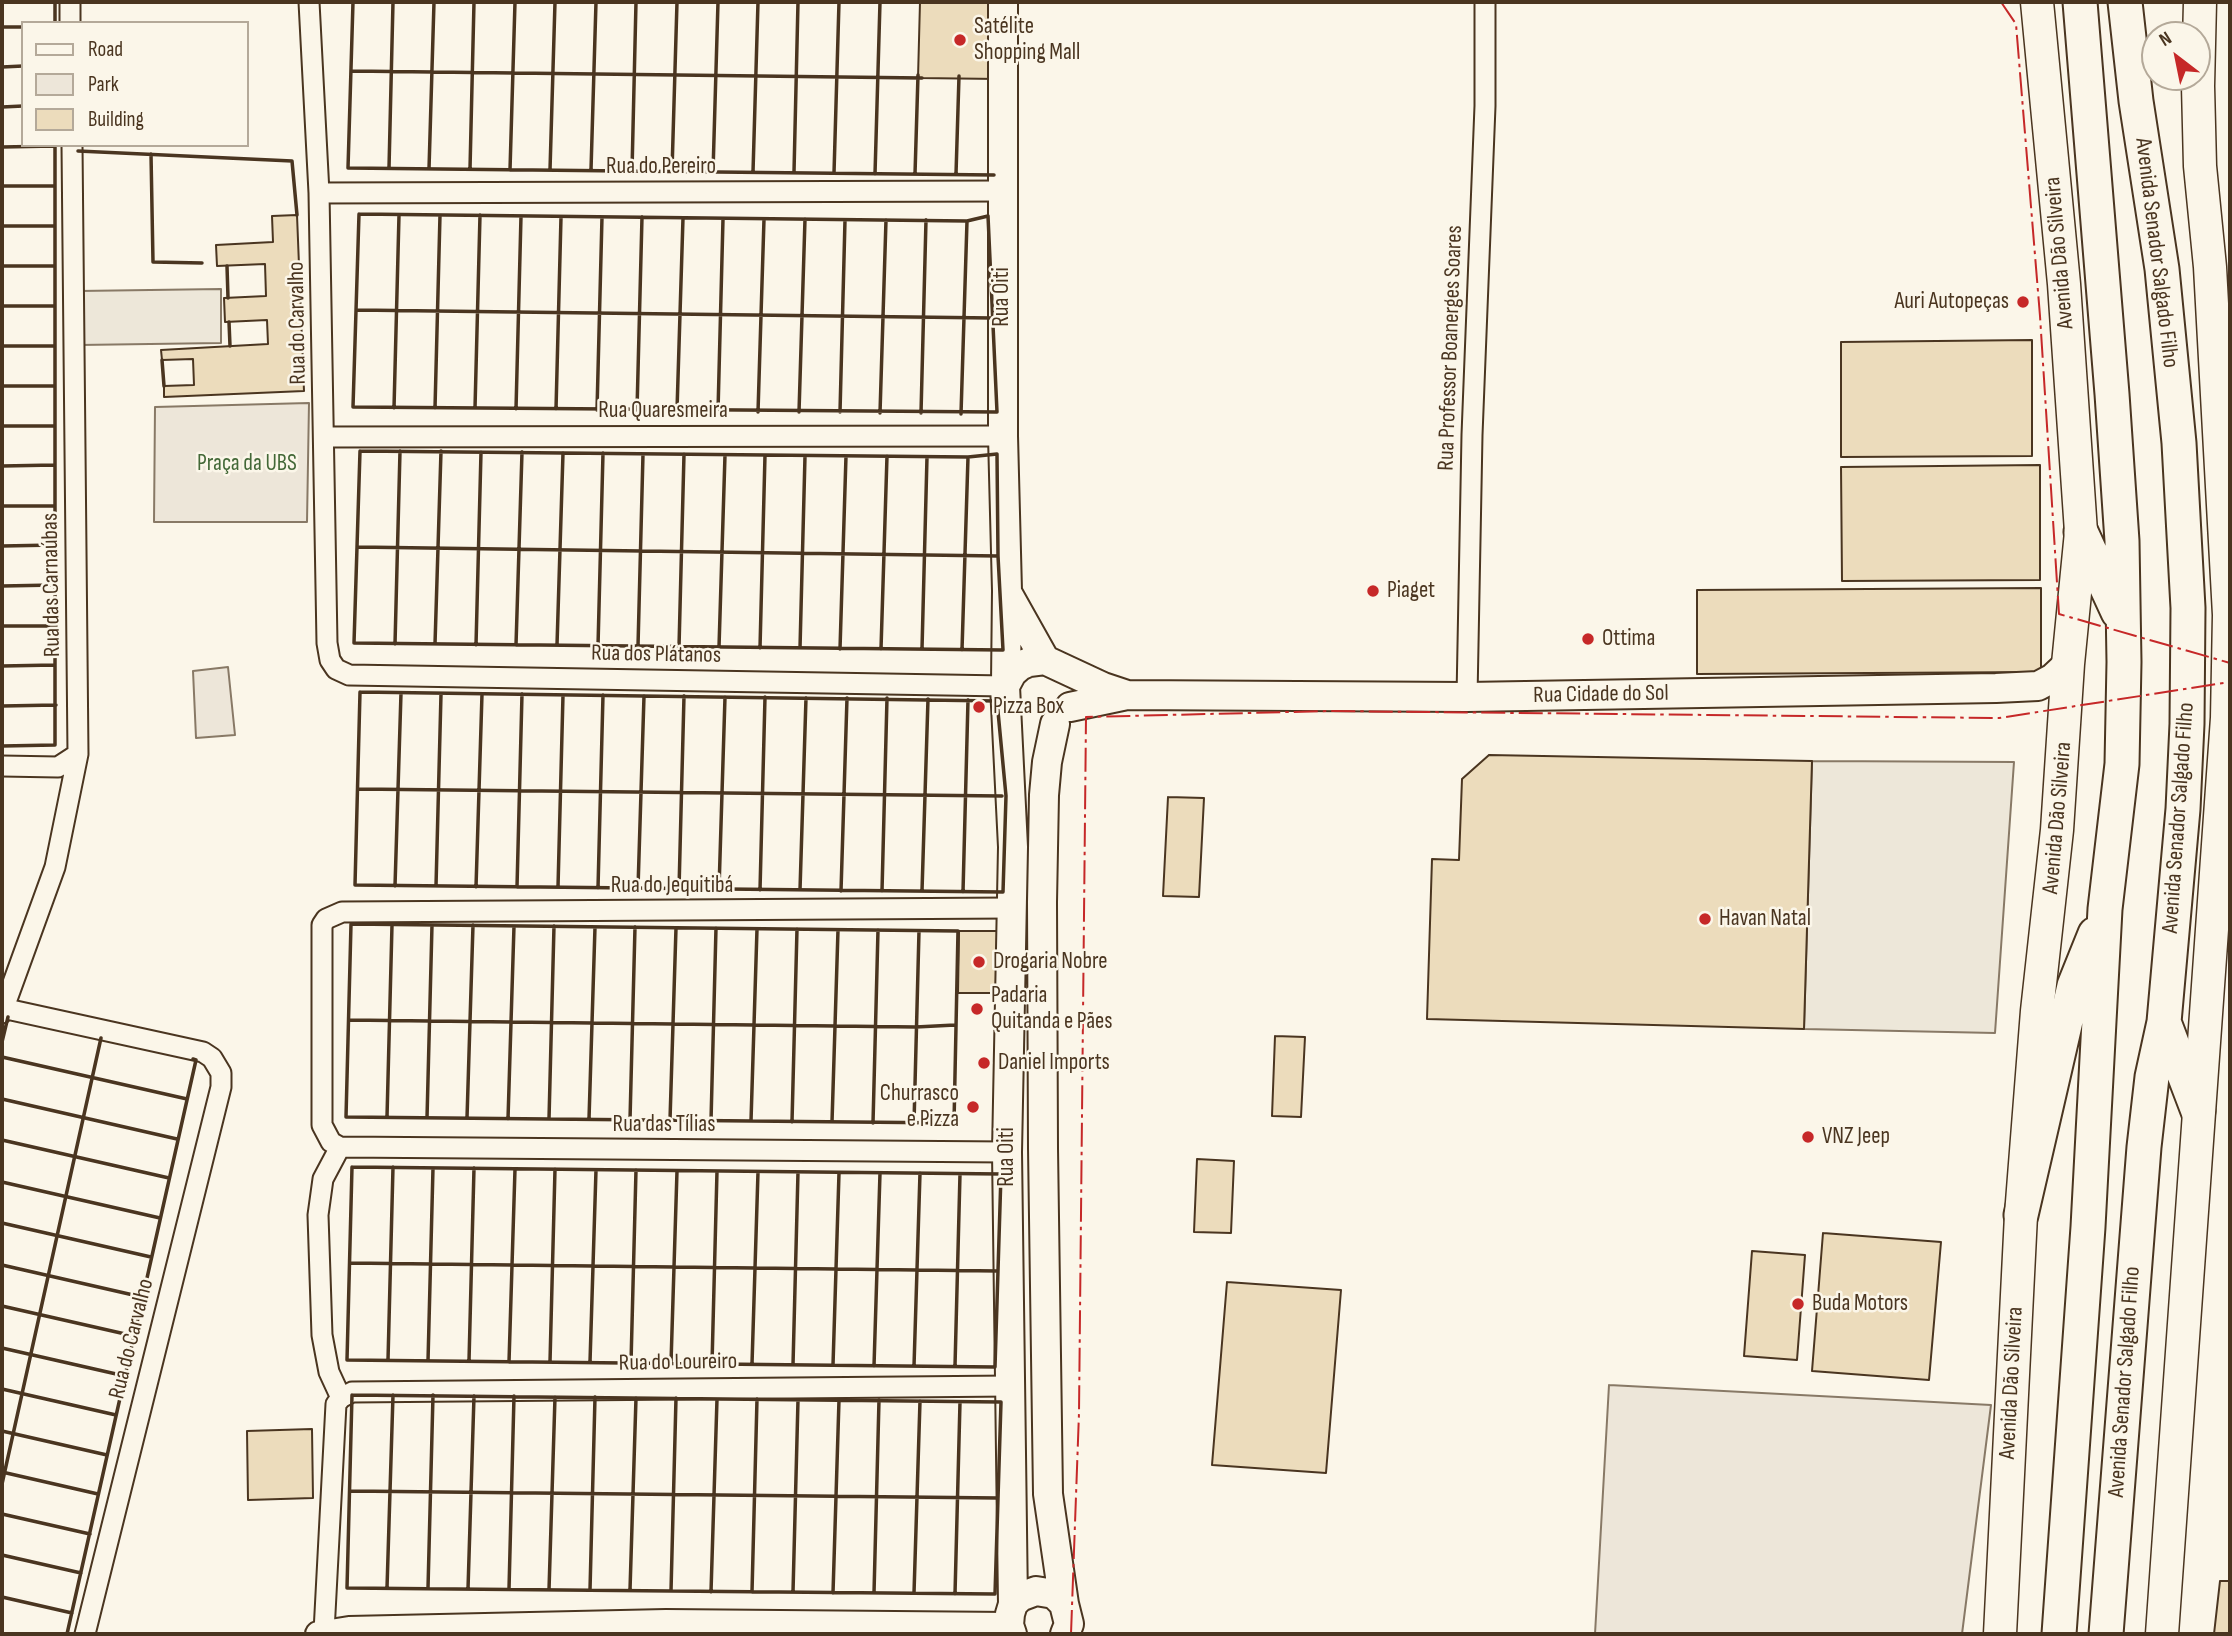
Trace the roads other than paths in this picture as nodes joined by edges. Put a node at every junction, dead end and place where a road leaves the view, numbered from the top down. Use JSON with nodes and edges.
{"nodes":[{"id":1,"x":70,"y":2,"type":"edge"},
{"id":2,"x":309,"y":2,"type":"edge"},
{"id":3,"x":1003,"y":2,"type":"edge"},
{"id":4,"x":1485,"y":2,"type":"edge"},
{"id":5,"x":2037,"y":2,"type":"edge"},
{"id":6,"x":2080,"y":2,"type":"edge"},
{"id":7,"x":2125,"y":2,"type":"edge"},
{"id":8,"x":2200,"y":2,"type":"edge"},
{"id":9,"x":70,"y":21,"type":"edge"},
{"id":10,"x":72,"y":147,"type":"edge"},
{"id":11,"x":1002,"y":191,"type":"junction"},
{"id":12,"x":319,"y":193,"type":"junction"},
{"id":13,"x":1003,"y":436,"type":"junction"},
{"id":14,"x":325,"y":437,"type":"junction"},
{"id":15,"x":2081,"y":532,"type":"junction"},
{"id":16,"x":1007,"y":591,"type":"junction"},
{"id":17,"x":2229,"y":617,"type":"edge"},
{"id":18,"x":2124,"y":623,"type":"junction"},
{"id":19,"x":327,"y":643,"type":"joint"},
{"id":20,"x":1051,"y":663,"type":"junction"},
{"id":21,"x":2068,"y":664,"type":"junction"},
{"id":22,"x":1006,"y":693,"type":"junction"},
{"id":23,"x":1127,"y":695,"type":"junction"},
{"id":24,"x":1467,"y":697,"type":"junction"},
{"id":25,"x":1063,"y":715,"type":"junction"},
{"id":26,"x":2229,"y":717,"type":"edge"},
{"id":27,"x":78,"y":754,"type":"junction"},
{"id":28,"x":2,"y":766,"type":"edge"},
{"id":29,"x":1012,"y":908,"type":"junction"},
{"id":30,"x":2105,"y":909,"type":"junction"},
{"id":31,"x":2,"y":1010,"type":"edge"},
{"id":32,"x":2164,"y":1022,"type":"junction"},
{"id":33,"x":2198,"y":1111,"type":"junction"},
{"id":34,"x":333,"y":1141,"type":"junction"},
{"id":35,"x":1007,"y":1152,"type":"junction"},
{"id":36,"x":2021,"y":1215,"type":"junction"},
{"id":37,"x":1011,"y":1386,"type":"junction"},
{"id":38,"x":343,"y":1396,"type":"junction"},
{"id":39,"x":1064,"y":1604,"type":"junction"},
{"id":40,"x":1012,"y":1621,"type":"edge"},
{"id":41,"x":321,"y":1633,"type":"edge"},
{"id":42,"x":85,"y":1634,"type":"edge"},
{"id":43,"x":1065,"y":1634,"type":"edge"},
{"id":44,"x":2000,"y":1634,"type":"edge"},
{"id":45,"x":2059,"y":1634,"type":"edge"},
{"id":46,"x":2106,"y":1634,"type":"edge"},
{"id":47,"x":2162,"y":1634,"type":"edge"}],
"edges":[{"from":1,"to":9,"type":"street"},
{"from":2,"to":12,"type":"street","name":"Rua do Carvalho"},
{"from":3,"to":11,"type":"main road","name":"Rua Oiti"},
{"from":4,"to":24,"type":"street","name":"Rua Professor Boanerges Soares"},
{"from":5,"to":15,"type":"main road","name":"Avenida Dão Silveira"},
{"from":6,"to":18,"type":"highway"},
{"from":7,"to":32,"type":"highway","name":"Avenida Senador Salgado Filho"},
{"from":8,"to":17,"type":"main road","name":"Avenida Senador Salgado Filho"},
{"from":10,"to":27,"type":"street","name":"Rua das Carnaúbas"},
{"from":11,"to":12,"type":"street","name":"Rua do Pereiro"},
{"from":11,"to":13,"type":"main road","name":"Rua Oiti"},
{"from":12,"to":14,"type":"street","name":"Rua do Carvalho"},
{"from":13,"to":14,"type":"street","name":"Rua Quaresmeira"},
{"from":13,"to":16,"type":"main road","name":"Rua Oiti"},
{"from":14,"to":19,"type":"street","name":"Rua do Carvalho"},
{"from":15,"to":18,"type":"highway"},
{"from":15,"to":21,"type":"main road","name":"Avenida Dão Silveira"},
{"from":16,"to":20,"type":"main road","name":"Rua Oiti"},
{"from":16,"to":22,"type":"main road","name":"Rua Oiti"},
{"from":17,"to":26,"type":"main road","name":"Avenida Senador Salgado Filho"},
{"from":18,"to":30,"type":"highway"},
{"from":19,"to":22,"type":"street","name":"Rua dos Plátanos"},
{"from":20,"to":22,"type":"main road"},
{"from":20,"to":23,"type":"main road","name":"Rua Cidade do Sol"},
{"from":20,"to":25,"type":"main road"},
{"from":21,"to":24,"type":"main road","name":"Rua Cidade do Sol"},
{"from":21,"to":36,"type":"main road","name":"Avenida Dão Silveira"},
{"from":22,"to":25,"type":"main road"},
{"from":22,"to":29,"type":"main road","name":"Rua Oiti"},
{"from":23,"to":24,"type":"main road","name":"Rua Cidade do Sol"},
{"from":23,"to":25,"type":"main road","name":"Rua Cidade do Sol"},
{"from":25,"to":39,"type":"main road","name":"Rua Oiti"},
{"from":26,"to":33,"type":"main road","name":"Avenida Senador Salgado Filho"},
{"from":27,"to":28,"type":"street"},
{"from":27,"to":31,"type":"street","name":"Rua das Carnaúbas"},
{"from":29,"to":34,"type":"street","name":"Rua do Jequitibá"},
{"from":29,"to":35,"type":"main road","name":"Rua Oiti"},
{"from":30,"to":36,"type":"highway"},
{"from":30,"to":45,"type":"highway"},
{"from":31,"to":42,"type":"street","name":"Rua do Carvalho"},
{"from":32,"to":33,"type":"highway"},
{"from":32,"to":46,"type":"highway","name":"Avenida Senador Salgado Filho"},
{"from":33,"to":47,"type":"main road","name":"Avenida Senador Salgado Filho"},
{"from":34,"to":35,"type":"street","name":"Rua das Tílias"},
{"from":34,"to":38,"type":"street"},
{"from":35,"to":37,"type":"main road","name":"Rua Oiti"},
{"from":36,"to":44,"type":"main road","name":"Avenida Dão Silveira"},
{"from":37,"to":38,"type":"street","name":"Rua do Loureiro"},
{"from":37,"to":40,"type":"main road","name":"Rua Oiti"},
{"from":38,"to":41,"type":"street"},
{"from":39,"to":40,"type":"main road"},
{"from":39,"to":43,"type":"main road","name":"Rua Oiti"},
{"from":40,"to":41,"type":"street"}]}
